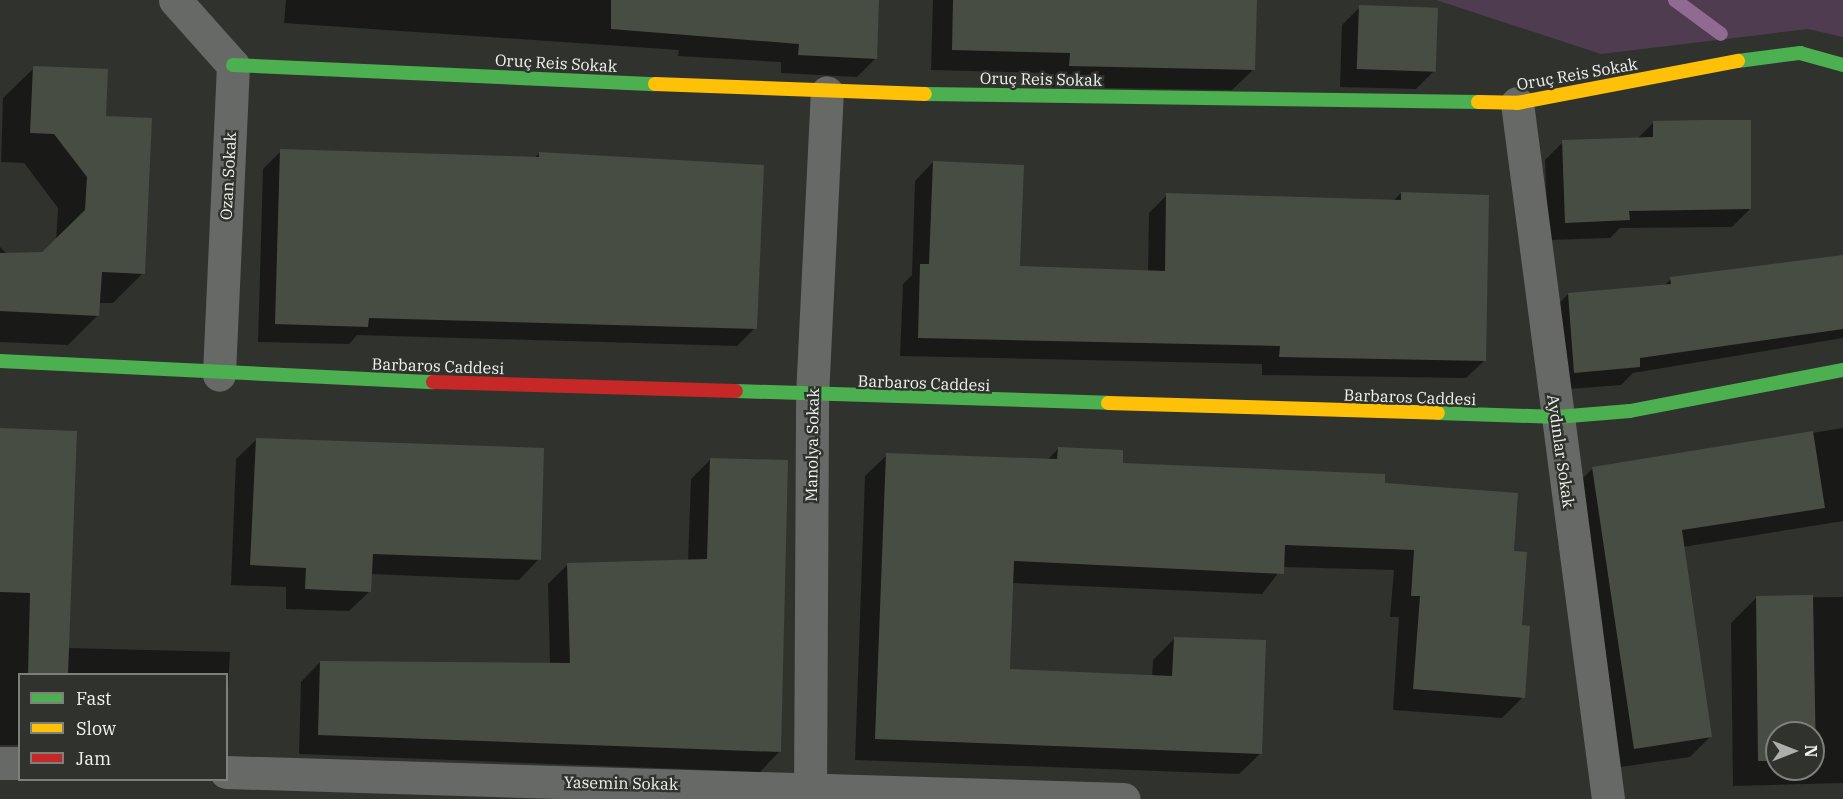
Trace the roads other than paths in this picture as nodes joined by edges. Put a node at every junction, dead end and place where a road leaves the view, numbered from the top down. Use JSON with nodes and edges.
{"nodes":[{"id":1,"x":175,"y":0,"type":"edge"},
{"id":2,"x":233,"y":65,"type":"junction"},
{"id":3,"x":1843,"y":65,"type":"edge"},
{"id":4,"x":827,"y":92,"type":"junction"},
{"id":5,"x":1517,"y":103,"type":"junction"},
{"id":6,"x":0,"y":361,"type":"edge"},
{"id":7,"x":1843,"y":370,"type":"edge"},
{"id":8,"x":219,"y":375,"type":"junction"},
{"id":9,"x":812,"y":396,"type":"junction"},
{"id":10,"x":1557,"y":417,"type":"junction"},
{"id":11,"x":0,"y":763,"type":"edge"},
{"id":12,"x":18,"y":763,"type":"edge"},
{"id":13,"x":228,"y":772,"type":"edge"},
{"id":14,"x":415,"y":789,"type":"edge"},
{"id":15,"x":810,"y":793,"type":"edge"},
{"id":16,"x":1124,"y":799,"type":"edge"},
{"id":17,"x":1608,"y":799,"type":"edge"}],
"edges":[{"from":1,"to":2,"type":"street"},
{"from":2,"to":4,"type":"street","name":"Oruç Reis Sokak"},
{"from":2,"to":8,"type":"street","name":"Ozan Sokak"},
{"from":3,"to":5,"type":"street","name":"Oruç Reis Sokak"},
{"from":4,"to":5,"type":"street","name":"Oruç Reis Sokak"},
{"from":4,"to":9,"type":"street","name":"Manolya Sokak"},
{"from":5,"to":10,"type":"street","name":"Aydınlar Sokak"},
{"from":6,"to":8,"type":"street","name":"Barbaros Caddesi"},
{"from":7,"to":10,"type":"street","name":"Barbaros Caddesi"},
{"from":8,"to":9,"type":"street","name":"Barbaros Caddesi"},
{"from":9,"to":10,"type":"street","name":"Barbaros Caddesi"},
{"from":9,"to":15,"type":"street","name":"Manolya Sokak"},
{"from":10,"to":17,"type":"street","name":"Aydınlar Sokak"},
{"from":11,"to":12,"type":"street"},
{"from":13,"to":14,"type":"street","name":"Yasemin Sokak"},
{"from":14,"to":15,"type":"street","name":"Yasemin Sokak"},
{"from":15,"to":16,"type":"street","name":"Yasemin Sokak"}]}
